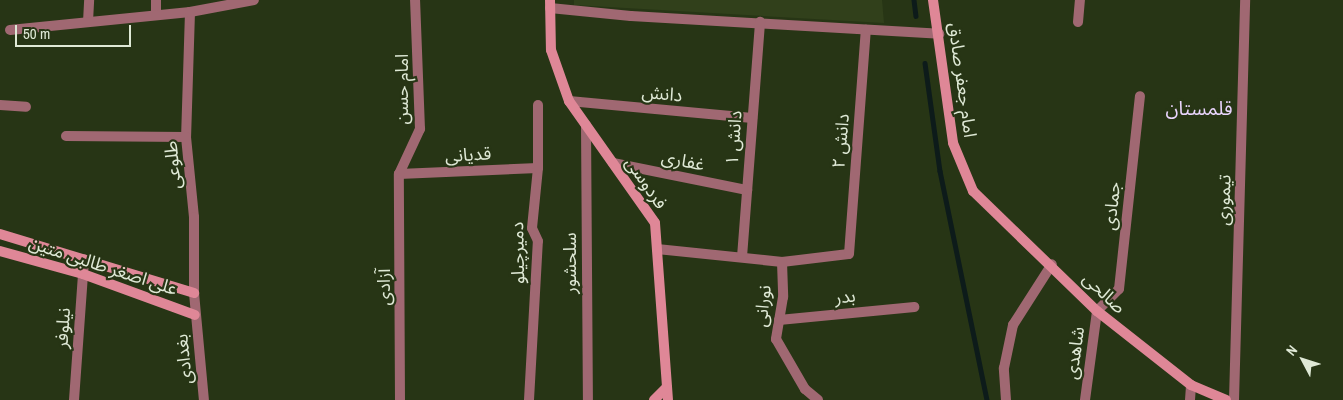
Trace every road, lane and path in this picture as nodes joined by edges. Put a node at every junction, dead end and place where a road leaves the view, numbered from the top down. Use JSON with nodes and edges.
{"nodes":[{"id":1,"x":89,"y":0,"type":"edge"},
{"id":2,"x":156,"y":0,"type":"edge"},
{"id":3,"x":254,"y":0,"type":"edge"},
{"id":4,"x":415,"y":0,"type":"edge"},
{"id":5,"x":933,"y":0,"type":"edge"},
{"id":6,"x":1080,"y":0,"type":"edge"},
{"id":7,"x":1245,"y":0,"type":"edge"},
{"id":8,"x":229,"y":3,"type":"edge"},
{"id":9,"x":550,"y":4,"type":"edge"},
{"id":10,"x":190,"y":12,"type":"junction"},
{"id":11,"x":156,"y":15,"type":"junction"},
{"id":12,"x":88,"y":22,"type":"junction"},
{"id":13,"x":760,"y":22,"type":"junction"},
{"id":14,"x":1078,"y":22,"type":"dead end"},
{"id":15,"x":10,"y":30,"type":"dead end"},
{"id":16,"x":866,"y":30,"type":"junction"},
{"id":17,"x":939,"y":34,"type":"junction"},
{"id":18,"x":1140,"y":96,"type":"dead end"},
{"id":19,"x":569,"y":101,"type":"junction"},
{"id":20,"x":0,"y":105,"type":"edge"},
{"id":21,"x":538,"y":105,"type":"dead end"},
{"id":22,"x":26,"y":107,"type":"dead end"},
{"id":23,"x":752,"y":118,"type":"junction"},
{"id":24,"x":586,"y":125,"type":"junction"},
{"id":25,"x":66,"y":136,"type":"dead end"},
{"id":26,"x":186,"y":137,"type":"junction"},
{"id":27,"x":613,"y":164,"type":"junction"},
{"id":28,"x":538,"y":168,"type":"junction"},
{"id":29,"x":399,"y":174,"type":"junction"},
{"id":30,"x":747,"y":190,"type":"junction"},
{"id":31,"x":973,"y":191,"type":"joint"},
{"id":32,"x":0,"y":234,"type":"edge"},
{"id":33,"x":657,"y":249,"type":"junction"},
{"id":34,"x":0,"y":251,"type":"edge"},
{"id":35,"x":848,"y":254,"type":"joint"},
{"id":36,"x":742,"y":257,"type":"junction"},
{"id":37,"x":84,"y":259,"type":"junction"},
{"id":38,"x":782,"y":262,"type":"junction"},
{"id":39,"x":1052,"y":264,"type":"junction"},
{"id":40,"x":83,"y":274,"type":"junction"},
{"id":41,"x":194,"y":294,"type":"junction"},
{"id":42,"x":914,"y":306,"type":"dead end"},
{"id":43,"x":1097,"y":311,"type":"junction"},
{"id":44,"x":195,"y":315,"type":"junction"},
{"id":45,"x":779,"y":320,"type":"junction"},
{"id":46,"x":1191,"y":385,"type":"junction"},
{"id":47,"x":668,"y":387,"type":"junction"},
{"id":48,"x":74,"y":400,"type":"edge"},
{"id":49,"x":204,"y":400,"type":"edge"},
{"id":50,"x":400,"y":400,"type":"edge"},
{"id":51,"x":530,"y":400,"type":"edge"},
{"id":52,"x":588,"y":400,"type":"edge"},
{"id":53,"x":654,"y":400,"type":"edge"},
{"id":54,"x":668,"y":400,"type":"edge"},
{"id":55,"x":818,"y":400,"type":"edge"},
{"id":56,"x":1006,"y":400,"type":"edge"},
{"id":57,"x":1085,"y":400,"type":"edge"},
{"id":58,"x":1190,"y":400,"type":"edge"},
{"id":59,"x":1226,"y":400,"type":"edge"},
{"id":60,"x":1234,"y":400,"type":"edge"}],
"edges":[{"from":1,"to":12,"type":"street"},
{"from":2,"to":11,"type":"street"},
{"from":3,"to":8,"type":"street"},
{"from":4,"to":29,"type":"street","name":"امام حسن"},
{"from":5,"to":17,"type":"street","name":"امام جعفر صادق"},
{"from":6,"to":14,"type":"street"},
{"from":7,"to":60,"type":"street","name":"تیموری"},
{"from":8,"to":10,"type":"street"},
{"from":9,"to":13,"type":"street"},
{"from":9,"to":19,"type":"street","name":"فردوسی"},
{"from":10,"to":11,"type":"street"},
{"from":10,"to":26,"type":"street","name":"طلوعی"},
{"from":11,"to":12,"type":"street"},
{"from":12,"to":15,"type":"street"},
{"from":13,"to":16,"type":"street"},
{"from":13,"to":23,"type":"street","name":"دانش ۱"},
{"from":16,"to":17,"type":"street"},
{"from":16,"to":35,"type":"street","name":"دانش ۲"},
{"from":17,"to":31,"type":"street","name":"امام جعفر صادق"},
{"from":18,"to":43,"type":"street","name":"جمادی"},
{"from":19,"to":23,"type":"street","name":"دانش"},
{"from":19,"to":24,"type":"street","name":"فردوسی"},
{"from":20,"to":22,"type":"street"},
{"from":21,"to":28,"type":"street","name":"دمیرچیلو"},
{"from":23,"to":30,"type":"street","name":"دانش ۱"},
{"from":24,"to":27,"type":"street","name":"فردوسی"},
{"from":24,"to":52,"type":"street","name":"سلحشور"},
{"from":25,"to":26,"type":"street"},
{"from":26,"to":41,"type":"street","name":"طلوعی"},
{"from":27,"to":30,"type":"street","name":"غفاری"},
{"from":27,"to":33,"type":"street","name":"فردوسی"},
{"from":28,"to":29,"type":"street","name":"قدیانی"},
{"from":28,"to":51,"type":"street","name":"دمیرچیلو"},
{"from":29,"to":50,"type":"street","name":"آزادی"},
{"from":30,"to":36,"type":"street","name":"دانش ۱"},
{"from":31,"to":39,"type":"street","name":"صالحی"},
{"from":32,"to":37,"type":"street","name":"علی اصغر طالبی متین"},
{"from":33,"to":36,"type":"street","name":"نورانی"},
{"from":33,"to":47,"type":"street","name":"فردوسی"},
{"from":34,"to":40,"type":"street","name":"علی اصغر طالبی متین"},
{"from":35,"to":38,"type":"street","name":"نورانی"},
{"from":36,"to":38,"type":"street","name":"نورانی"},
{"from":37,"to":40,"type":"street","name":"نیلوفر"},
{"from":37,"to":41,"type":"street","name":"علی اصغر طالبی متین"},
{"from":38,"to":45,"type":"street","name":"نورانی"},
{"from":39,"to":43,"type":"street","name":"صالحی"},
{"from":39,"to":56,"type":"street"},
{"from":40,"to":44,"type":"street","name":"علی اصغر طالبی متین"},
{"from":40,"to":48,"type":"street","name":"نیلوفر"},
{"from":41,"to":44,"type":"street","name":"طلوعی"},
{"from":42,"to":45,"type":"street","name":"بدر"},
{"from":43,"to":46,"type":"street","name":"صالحی"},
{"from":43,"to":57,"type":"street","name":"شاهدی"},
{"from":44,"to":49,"type":"street","name":"بغدادی"},
{"from":45,"to":55,"type":"street","name":"نورانی"},
{"from":46,"to":58,"type":"street"},
{"from":46,"to":59,"type":"street","name":"صالحی"},
{"from":47,"to":53,"type":"street"},
{"from":47,"to":54,"type":"street","name":"فردوسی"}]}
